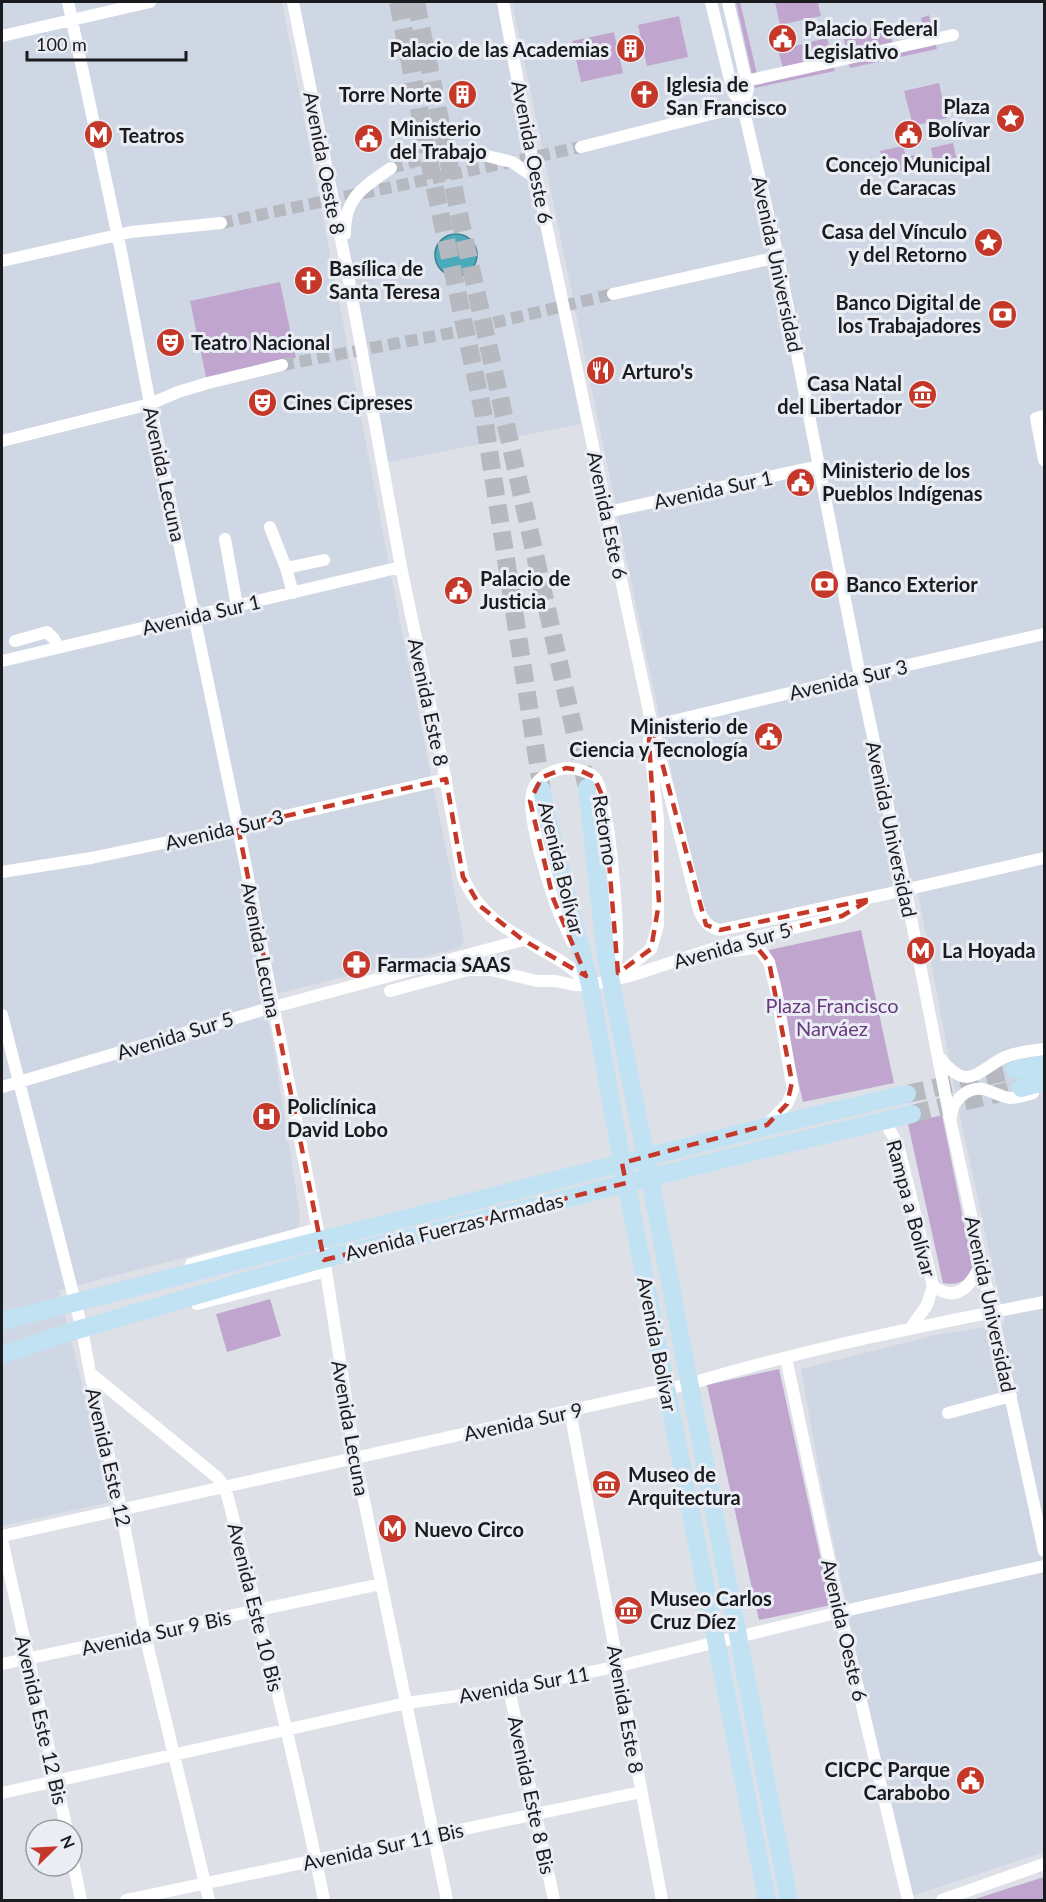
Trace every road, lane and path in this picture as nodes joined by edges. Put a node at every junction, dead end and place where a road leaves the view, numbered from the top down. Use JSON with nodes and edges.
{"nodes":[{"id":1,"x":68,"y":2,"type":"edge"},
{"id":2,"x":150,"y":2,"type":"edge"},
{"id":3,"x":293,"y":2,"type":"edge"},
{"id":4,"x":503,"y":2,"type":"edge"},
{"id":5,"x":711,"y":2,"type":"edge"},
{"id":6,"x":728,"y":2,"type":"edge"},
{"id":7,"x":72,"y":21,"type":"junction"},
{"id":8,"x":953,"y":35,"type":"dead end"},
{"id":9,"x":2,"y":36,"type":"edge"},
{"id":10,"x":746,"y":81,"type":"junction"},
{"id":11,"x":743,"y":106,"type":"junction"},
{"id":12,"x":581,"y":147,"type":"tunnel mouth"},
{"id":13,"x":479,"y":154,"type":"tunnel mouth"},
{"id":14,"x":391,"y":168,"type":"tunnel mouth"},
{"id":15,"x":537,"y":178,"type":"junction"},
{"id":16,"x":221,"y":222,"type":"tunnel mouth"},
{"id":17,"x":117,"y":235,"type":"junction"},
{"id":18,"x":778,"y":256,"type":"junction"},
{"id":19,"x":2,"y":261,"type":"edge"},
{"id":20,"x":346,"y":264,"type":"junction"},
{"id":21,"x":613,"y":294,"type":"tunnel mouth"},
{"id":22,"x":563,"y":303,"type":"joint"},
{"id":23,"x":363,"y":360,"type":"joint"},
{"id":24,"x":282,"y":365,"type":"tunnel mouth"},
{"id":25,"x":150,"y":404,"type":"junction"},
{"id":26,"x":1040,"y":417,"type":"edge"},
{"id":27,"x":2,"y":441,"type":"edge"},
{"id":28,"x":1044,"y":460,"type":"edge"},
{"id":29,"x":819,"y":466,"type":"junction"},
{"id":30,"x":607,"y":512,"type":"junction"},
{"id":31,"x":270,"y":527,"type":"dead end"},
{"id":32,"x":225,"y":539,"type":"dead end"},
{"id":33,"x":324,"y":560,"type":"dead end"},
{"id":34,"x":401,"y":567,"type":"junction"},
{"id":35,"x":286,"y":568,"type":"junction"},
{"id":36,"x":293,"y":593,"type":"junction"},
{"id":37,"x":237,"y":606,"type":"junction"},
{"id":38,"x":194,"y":615,"type":"junction"},
{"id":39,"x":1044,"y":634,"type":"edge"},
{"id":40,"x":15,"y":640,"type":"dead end"},
{"id":41,"x":58,"y":647,"type":"junction"},
{"id":42,"x":2,"y":661,"type":"edge"},
{"id":43,"x":860,"y":676,"type":"junction"},
{"id":44,"x":652,"y":726,"type":"junction"},
{"id":45,"x":446,"y":779,"type":"junction"},
{"id":46,"x":587,"y":788,"type":"tunnel mouth"},
{"id":47,"x":543,"y":790,"type":"tunnel mouth"},
{"id":48,"x":238,"y":827,"type":"junction"},
{"id":49,"x":1044,"y":858,"type":"edge"},
{"id":50,"x":2,"y":872,"type":"edge"},
{"id":51,"x":905,"y":891,"type":"junction"},
{"id":52,"x":871,"y":899,"type":"junction"},
{"id":53,"x":713,"y":929,"type":"joint"},
{"id":54,"x":523,"y":940,"type":"junction"},
{"id":55,"x":718,"y":946,"type":"junction"},
{"id":56,"x":610,"y":981,"type":"junction"},
{"id":57,"x":590,"y":985,"type":"junction"},
{"id":58,"x":390,"y":991,"type":"dead end"},
{"id":59,"x":273,"y":1007,"type":"junction"},
{"id":60,"x":2,"y":1015,"type":"edge"},
{"id":61,"x":1044,"y":1049,"type":"edge"},
{"id":62,"x":938,"y":1056,"type":"junction"},
{"id":63,"x":1010,"y":1063,"type":"junction"},
{"id":64,"x":1044,"y":1064,"type":"edge"},
{"id":65,"x":17,"y":1082,"type":"junction"},
{"id":66,"x":1044,"y":1082,"type":"edge"},
{"id":67,"x":2,"y":1087,"type":"edge"},
{"id":68,"x":1044,"y":1090,"type":"edge"},
{"id":69,"x":1016,"y":1093,"type":"junction"},
{"id":70,"x":907,"y":1094,"type":"tunnel mouth"},
{"id":71,"x":912,"y":1114,"type":"tunnel mouth"},
{"id":72,"x":884,"y":1120,"type":"junction"},
{"id":73,"x":952,"y":1127,"type":"junction"},
{"id":74,"x":757,"y":1129,"type":"junction"},
{"id":75,"x":317,"y":1231,"type":"junction"},
{"id":76,"x":982,"y":1262,"type":"junction"},
{"id":77,"x":325,"y":1267,"type":"junction"},
{"id":78,"x":933,"y":1286,"type":"junction"},
{"id":79,"x":74,"y":1302,"type":"junction"},
{"id":80,"x":1044,"y":1302,"type":"edge"},
{"id":81,"x":993,"y":1312,"type":"junction"},
{"id":82,"x":2,"y":1321,"type":"edge"},
{"id":83,"x":82,"y":1329,"type":"junction"},
{"id":84,"x":910,"y":1329,"type":"junction"},
{"id":85,"x":2,"y":1355,"type":"edge"},
{"id":86,"x":786,"y":1358,"type":"junction"},
{"id":87,"x":90,"y":1373,"type":"junction"},
{"id":88,"x":689,"y":1384,"type":"junction"},
{"id":89,"x":666,"y":1389,"type":"junction"},
{"id":90,"x":1011,"y":1396,"type":"junction"},
{"id":91,"x":570,"y":1411,"type":"junction"},
{"id":92,"x":948,"y":1413,"type":"dead end"},
{"id":93,"x":355,"y":1457,"type":"junction"},
{"id":94,"x":225,"y":1487,"type":"junction"},
{"id":95,"x":121,"y":1509,"type":"junction"},
{"id":96,"x":2,"y":1538,"type":"edge"},
{"id":97,"x":1044,"y":1551,"type":"edge"},
{"id":98,"x":1044,"y":1566,"type":"edge"},
{"id":99,"x":381,"y":1584,"type":"junction"},
{"id":100,"x":258,"y":1611,"type":"junction"},
{"id":101,"x":840,"y":1612,"type":"junction"},
{"id":102,"x":145,"y":1635,"type":"junction"},
{"id":103,"x":738,"y":1637,"type":"junction"},
{"id":104,"x":715,"y":1642,"type":"junction"},
{"id":105,"x":28,"y":1658,"type":"junction"},
{"id":106,"x":2,"y":1664,"type":"edge"},
{"id":107,"x":619,"y":1666,"type":"junction"},
{"id":108,"x":510,"y":1689,"type":"junction"},
{"id":109,"x":406,"y":1703,"type":"junction"},
{"id":110,"x":286,"y":1730,"type":"junction"},
{"id":111,"x":175,"y":1754,"type":"junction"},
{"id":112,"x":57,"y":1781,"type":"junction"},
{"id":113,"x":641,"y":1792,"type":"junction"},
{"id":114,"x":2,"y":1793,"type":"edge"},
{"id":115,"x":536,"y":1814,"type":"junction"},
{"id":116,"x":65,"y":1818,"type":"edge"},
{"id":117,"x":433,"y":1835,"type":"junction"},
{"id":118,"x":316,"y":1860,"type":"junction"},
{"id":119,"x":1044,"y":1864,"type":"edge"},
{"id":120,"x":76,"y":1878,"type":"edge"},
{"id":121,"x":205,"y":1884,"type":"junction"},
{"id":122,"x":81,"y":1900,"type":"edge"},
{"id":123,"x":126,"y":1900,"type":"edge"},
{"id":124,"x":208,"y":1900,"type":"edge"},
{"id":125,"x":324,"y":1900,"type":"edge"},
{"id":126,"x":447,"y":1900,"type":"edge"},
{"id":127,"x":554,"y":1900,"type":"edge"},
{"id":128,"x":662,"y":1900,"type":"edge"},
{"id":129,"x":767,"y":1900,"type":"edge"},
{"id":130,"x":789,"y":1900,"type":"edge"},
{"id":131,"x":908,"y":1900,"type":"edge"},
{"id":132,"x":942,"y":1900,"type":"edge"}],
"edges":[{"from":1,"to":7,"type":"street","name":"Avenida Lecuna"},
{"from":2,"to":7,"type":"street"},
{"from":3,"to":20,"type":"street","name":"Avenida Oeste 8"},
{"from":4,"to":15,"type":"street","name":"Avenida Oeste 6"},
{"from":5,"to":11,"type":"street","name":"Avenida Universidad"},
{"from":6,"to":10,"type":"street","name":"Avenida Universidad"},
{"from":7,"to":9,"type":"street"},
{"from":7,"to":17,"type":"street","name":"Avenida Lecuna"},
{"from":8,"to":10,"type":"street"},
{"from":10,"to":11,"type":"street","name":"Avenida Universidad"},
{"from":11,"to":12,"type":"street"},
{"from":11,"to":18,"type":"street","name":"Avenida Universidad"},
{"from":13,"to":15,"type":"street"},
{"from":14,"to":20,"type":"street"},
{"from":15,"to":22,"type":"street","name":"Avenida Oeste 6"},
{"from":16,"to":17,"type":"street"},
{"from":17,"to":19,"type":"street"},
{"from":17,"to":25,"type":"street","name":"Avenida Lecuna"},
{"from":18,"to":21,"type":"street"},
{"from":18,"to":29,"type":"street","name":"Avenida Universidad"},
{"from":20,"to":23,"type":"street","name":"Avenida Oeste 8"},
{"from":22,"to":30,"type":"street","name":"Avenida Este 6"},
{"from":23,"to":34,"type":"street","name":"Avenida Este 8"},
{"from":24,"to":25,"type":"street"},
{"from":25,"to":27,"type":"street"},
{"from":25,"to":38,"type":"street","name":"Avenida Lecuna"},
{"from":26,"to":28,"type":"street"},
{"from":29,"to":30,"type":"street","name":"Avenida Sur 1"},
{"from":29,"to":43,"type":"street","name":"Avenida Universidad"},
{"from":30,"to":44,"type":"street","name":"Avenida Este 6"},
{"from":31,"to":35,"type":"street"},
{"from":32,"to":37,"type":"street"},
{"from":33,"to":35,"type":"street"},
{"from":34,"to":36,"type":"street","name":"Avenida Sur 1"},
{"from":34,"to":45,"type":"street","name":"Avenida Este 8"},
{"from":35,"to":36,"type":"street"},
{"from":36,"to":37,"type":"street","name":"Avenida Sur 1"},
{"from":37,"to":38,"type":"street","name":"Avenida Sur 1"},
{"from":38,"to":41,"type":"street","name":"Avenida Sur 1"},
{"from":38,"to":48,"type":"street","name":"Avenida Lecuna"},
{"from":39,"to":43,"type":"street","name":"Avenida Sur 3"},
{"from":40,"to":41,"type":"street"},
{"from":41,"to":42,"type":"street","name":"Avenida Sur 1"},
{"from":43,"to":44,"type":"street","name":"Avenida Sur 3"},
{"from":43,"to":51,"type":"street","name":"Avenida Universidad"},
{"from":44,"to":53,"type":"street","name":"Avenida Este 6"},
{"from":44,"to":56,"type":"street","name":"Avenida Este 6"},
{"from":45,"to":48,"type":"street","name":"Avenida Sur 3"},
{"from":45,"to":54,"type":"street","name":"Avenida Este 8"},
{"from":46,"to":56,"type":"main road","name":"Avenida Bolívar"},
{"from":47,"to":57,"type":"main road","name":"Avenida Bolívar"},
{"from":48,"to":50,"type":"street","name":"Avenida Sur 3"},
{"from":48,"to":59,"type":"street","name":"Avenida Lecuna"},
{"from":49,"to":51,"type":"street","name":"Avenida Sur 5"},
{"from":51,"to":52,"type":"street","name":"Avenida Sur 5"},
{"from":51,"to":62,"type":"street","name":"Avenida Universidad"},
{"from":52,"to":53,"type":"street","name":"Avenida Sur 5"},
{"from":52,"to":55,"type":"street","name":"Avenida Sur 5"},
{"from":54,"to":57,"type":"street","name":"Avenida Este 8"},
{"from":54,"to":59,"type":"street","name":"Avenida Sur 5"},
{"from":55,"to":56,"type":"street","name":"Avenida Sur 5"},
{"from":55,"to":74,"type":"street"},
{"from":56,"to":57,"type":"street","name":"Avenida Sur 5"},
{"from":56,"to":57,"type":"street","name":"Retorno"},
{"from":56,"to":88,"type":"main road","name":"Avenida Bolívar"},
{"from":57,"to":58,"type":"street","name":"Avenida Sur 5"},
{"from":57,"to":89,"type":"main road","name":"Avenida Bolívar"},
{"from":59,"to":65,"type":"street","name":"Avenida Sur 5"},
{"from":59,"to":75,"type":"street","name":"Avenida Lecuna"},
{"from":60,"to":65,"type":"street","name":"Avenida Este 12"},
{"from":61,"to":63,"type":"street"},
{"from":62,"to":63,"type":"street"},
{"from":62,"to":73,"type":"street","name":"Avenida Universidad"},
{"from":63,"to":64,"type":"main road"},
{"from":63,"to":69,"type":"street"},
{"from":65,"to":67,"type":"street","name":"Avenida Sur 5"},
{"from":65,"to":79,"type":"street","name":"Avenida Este 12"},
{"from":66,"to":69,"type":"main road"},
{"from":68,"to":69,"type":"street"},
{"from":69,"to":73,"type":"street"},
{"from":70,"to":74,"type":"main road","name":"Avenida Fuerzas Armadas"},
{"from":71,"to":72,"type":"main road","name":"Avenida Fuerzas Armadas"},
{"from":72,"to":78,"type":"street","name":"Rampa a Bolívar"},
{"from":72,"to":83,"type":"main road","name":"Avenida Fuerzas Armadas"},
{"from":73,"to":76,"type":"street","name":"Avenida Universidad"},
{"from":74,"to":79,"type":"main road","name":"Avenida Fuerzas Armadas"},
{"from":75,"to":77,"type":"street","name":"Avenida Lecuna"},
{"from":75,"to":79,"type":"street"},
{"from":76,"to":78,"type":"street"},
{"from":76,"to":81,"type":"street","name":"Avenida Universidad"},
{"from":77,"to":83,"type":"street"},
{"from":77,"to":93,"type":"street","name":"Avenida Lecuna"},
{"from":78,"to":84,"type":"street","name":"Rampa a Bolívar"},
{"from":79,"to":82,"type":"main road","name":"Avenida Fuerzas Armadas"},
{"from":79,"to":83,"type":"street","name":"Avenida Este 12"},
{"from":80,"to":81,"type":"street","name":"Avenida Sur 9"},
{"from":81,"to":84,"type":"street","name":"Avenida Sur 9"},
{"from":81,"to":90,"type":"street","name":"Avenida Universidad"},
{"from":83,"to":85,"type":"main road","name":"Avenida Fuerzas Armadas"},
{"from":83,"to":87,"type":"street","name":"Avenida Este 12"},
{"from":84,"to":86,"type":"street","name":"Avenida Sur 9"},
{"from":86,"to":88,"type":"street","name":"Avenida Sur 9"},
{"from":86,"to":101,"type":"street","name":"Avenida Oeste 6"},
{"from":87,"to":94,"type":"street"},
{"from":87,"to":95,"type":"street","name":"Avenida Este 12"},
{"from":88,"to":89,"type":"street","name":"Avenida Sur 9"},
{"from":88,"to":103,"type":"main road","name":"Avenida Bolívar"},
{"from":89,"to":91,"type":"street","name":"Avenida Sur 9"},
{"from":89,"to":104,"type":"main road","name":"Avenida Bolívar"},
{"from":90,"to":92,"type":"street"},
{"from":90,"to":97,"type":"street","name":"Avenida Universidad"},
{"from":91,"to":93,"type":"street","name":"Avenida Sur 9"},
{"from":91,"to":107,"type":"street","name":"Avenida Este 8"},
{"from":93,"to":94,"type":"street","name":"Avenida Sur 9"},
{"from":93,"to":99,"type":"street","name":"Avenida Lecuna"},
{"from":94,"to":95,"type":"street","name":"Avenida Sur 9"},
{"from":94,"to":100,"type":"street","name":"Avenida Este 10 Bis"},
{"from":95,"to":96,"type":"street","name":"Avenida Sur 9"},
{"from":95,"to":102,"type":"street","name":"Avenida Este 12"},
{"from":96,"to":105,"type":"street","name":"Avenida Este 12 Bis"},
{"from":98,"to":101,"type":"street","name":"Avenida Sur 11"},
{"from":99,"to":100,"type":"street","name":"Avenida Sur 9 Bis"},
{"from":99,"to":109,"type":"street","name":"Avenida Lecuna"},
{"from":100,"to":102,"type":"street","name":"Avenida Sur 9 Bis"},
{"from":100,"to":110,"type":"street","name":"Avenida Este 10 Bis"},
{"from":101,"to":103,"type":"street","name":"Avenida Sur 11"},
{"from":101,"to":131,"type":"street","name":"Avenida Oeste 6"},
{"from":102,"to":105,"type":"street","name":"Avenida Sur 9 Bis"},
{"from":102,"to":111,"type":"street","name":"Avenida Este 12"},
{"from":103,"to":104,"type":"street","name":"Avenida Sur 11"},
{"from":103,"to":130,"type":"main road","name":"Avenida Bolívar"},
{"from":104,"to":107,"type":"street","name":"Avenida Sur 11"},
{"from":104,"to":129,"type":"main road","name":"Avenida Bolívar"},
{"from":105,"to":106,"type":"street","name":"Avenida Sur 9 Bis"},
{"from":105,"to":112,"type":"street","name":"Avenida Este 12 Bis"},
{"from":107,"to":108,"type":"street","name":"Avenida Sur 11"},
{"from":107,"to":113,"type":"street","name":"Avenida Este 8"},
{"from":108,"to":109,"type":"street","name":"Avenida Sur 11"},
{"from":108,"to":115,"type":"street","name":"Avenida Este 8 Bis"},
{"from":109,"to":110,"type":"street","name":"Avenida Sur 11"},
{"from":109,"to":117,"type":"street","name":"Avenida Lecuna"},
{"from":110,"to":111,"type":"street","name":"Avenida Sur 11"},
{"from":110,"to":118,"type":"street","name":"Avenida Este 10 Bis"},
{"from":111,"to":112,"type":"street","name":"Avenida Sur 11"},
{"from":111,"to":121,"type":"street","name":"Avenida Este 12"},
{"from":112,"to":114,"type":"street","name":"Avenida Sur 11"},
{"from":112,"to":116,"type":"street","name":"Avenida Este 12 Bis"},
{"from":113,"to":115,"type":"street","name":"Avenida Sur 11 Bis"},
{"from":113,"to":128,"type":"street","name":"Avenida Este 8"},
{"from":115,"to":117,"type":"street","name":"Avenida Sur 11 Bis"},
{"from":115,"to":127,"type":"street","name":"Avenida Este 8 Bis"},
{"from":117,"to":118,"type":"street","name":"Avenida Sur 11 Bis"},
{"from":117,"to":126,"type":"street","name":"Avenida Lecuna"},
{"from":118,"to":121,"type":"street","name":"Avenida Sur 11 Bis"},
{"from":118,"to":125,"type":"street","name":"Avenida Este 10 Bis"},
{"from":119,"to":132,"type":"street"},
{"from":120,"to":122,"type":"street"},
{"from":121,"to":123,"type":"street","name":"Avenida Sur 11 Bis"},
{"from":121,"to":124,"type":"street","name":"Avenida Este 12"}]}
